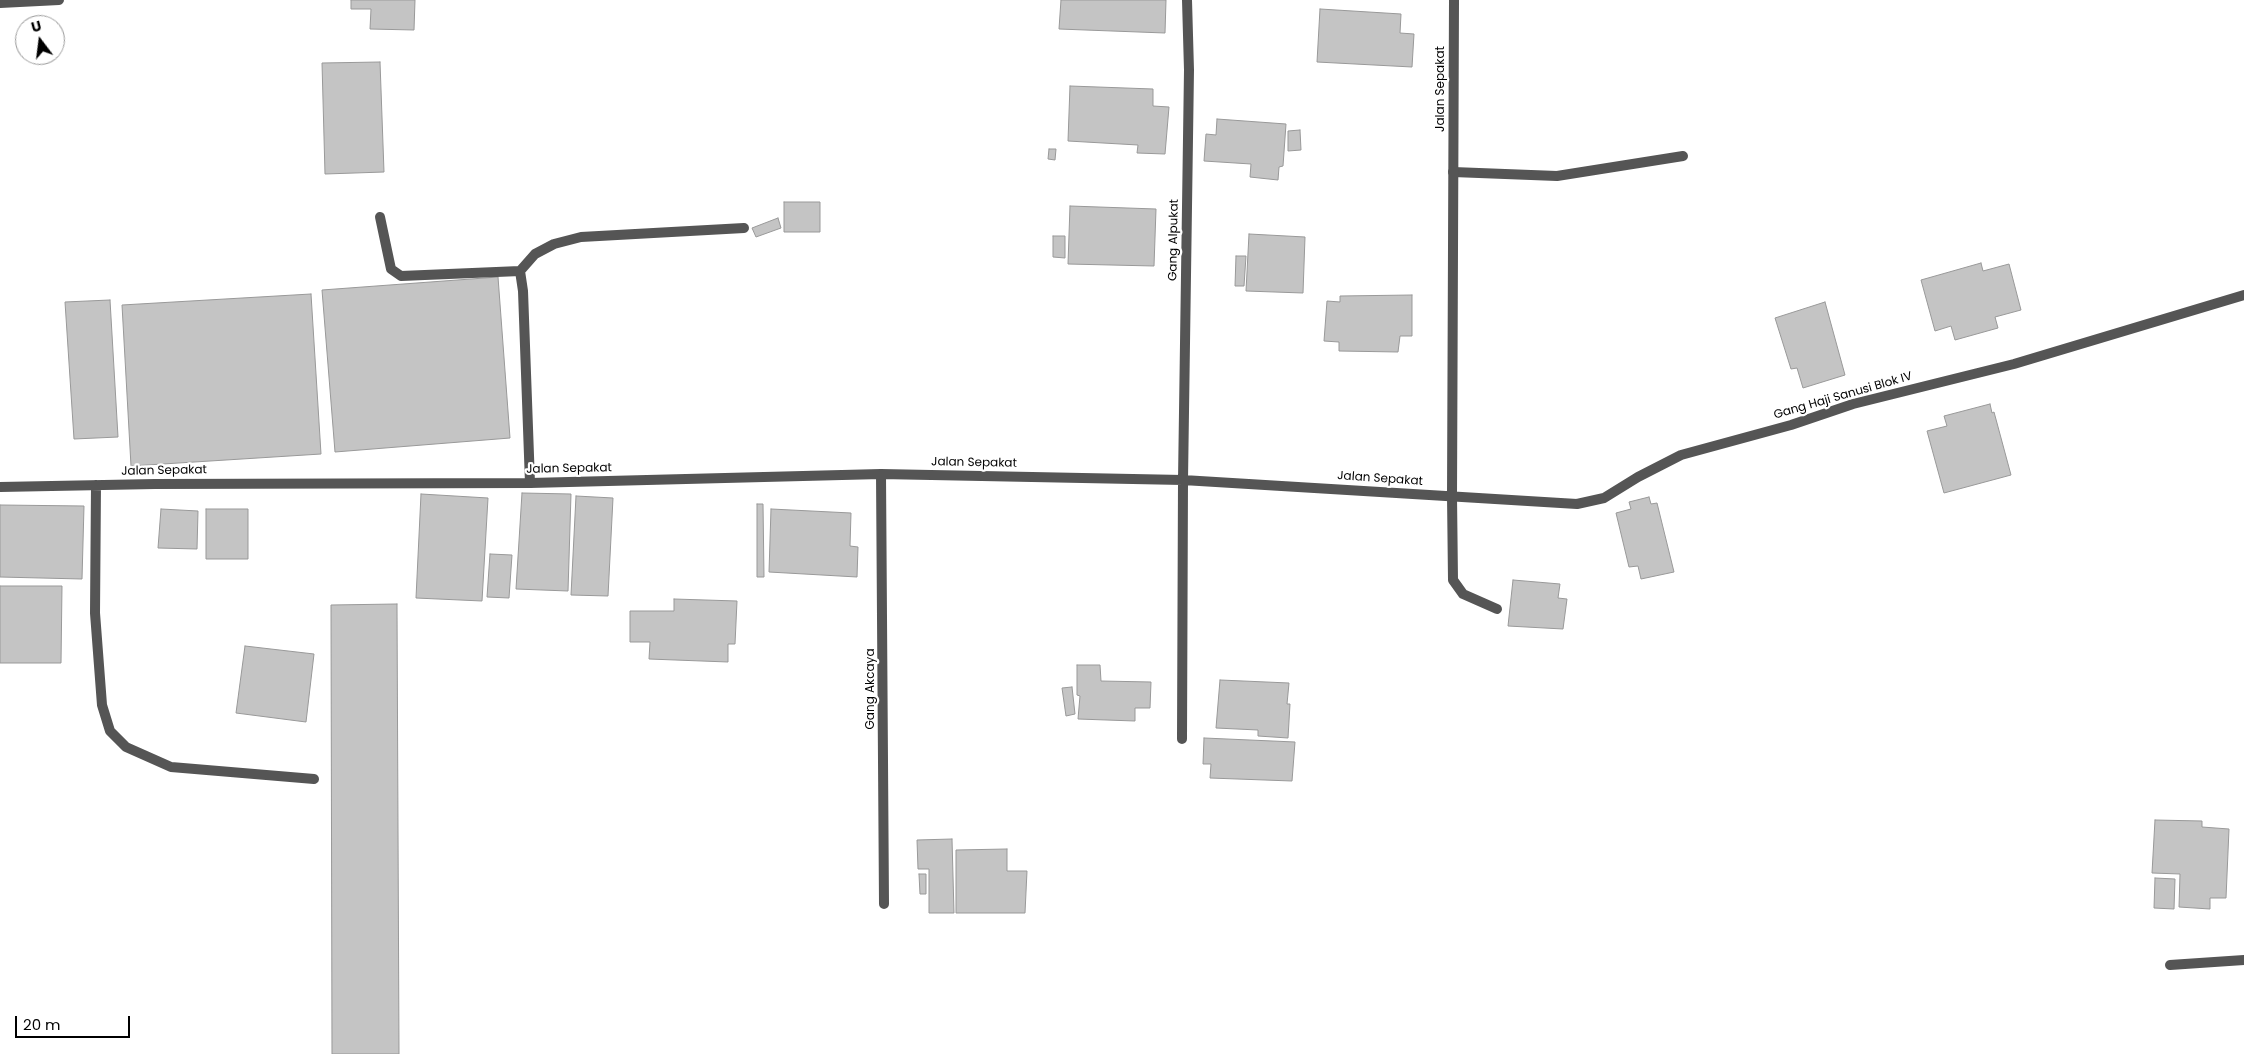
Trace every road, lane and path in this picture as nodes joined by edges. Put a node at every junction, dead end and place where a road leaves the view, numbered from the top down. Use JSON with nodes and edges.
{"nodes":[{"id":1,"x":59,"y":0,"type":"edge"},
{"id":2,"x":1187,"y":0,"type":"edge"},
{"id":3,"x":1454,"y":0,"type":"edge"},
{"id":4,"x":0,"y":3,"type":"edge"},
{"id":5,"x":1683,"y":156,"type":"dead end"},
{"id":6,"x":1454,"y":172,"type":"junction"},
{"id":7,"x":380,"y":218,"type":"dead end"},
{"id":8,"x":744,"y":228,"type":"dead end"},
{"id":9,"x":520,"y":271,"type":"junction"},
{"id":10,"x":2244,"y":295,"type":"edge"},
{"id":11,"x":881,"y":474,"type":"junction"},
{"id":12,"x":1183,"y":480,"type":"junction"},
{"id":13,"x":530,"y":483,"type":"junction"},
{"id":14,"x":96,"y":485,"type":"junction"},
{"id":15,"x":0,"y":487,"type":"edge"},
{"id":16,"x":1452,"y":496,"type":"junction"},
{"id":17,"x":1497,"y":609,"type":"dead end"},
{"id":18,"x":1182,"y":739,"type":"dead end"},
{"id":19,"x":314,"y":779,"type":"dead end"},
{"id":20,"x":884,"y":904,"type":"dead end"},
{"id":21,"x":2244,"y":960,"type":"edge"},
{"id":22,"x":2170,"y":965,"type":"dead end"}],
"edges":[{"from":1,"to":4,"type":"street"},
{"from":2,"to":12,"type":"street","name":"Gang Alpukat"},
{"from":3,"to":6,"type":"street","name":"Jalan Sepakat"},
{"from":5,"to":6,"type":"street"},
{"from":6,"to":16,"type":"street","name":"Jalan Sepakat"},
{"from":7,"to":9,"type":"street"},
{"from":8,"to":9,"type":"street"},
{"from":9,"to":13,"type":"street"},
{"from":10,"to":16,"type":"street","name":"Gang Haji Sanusi Blok IV"},
{"from":11,"to":12,"type":"street","name":"Jalan Sepakat"},
{"from":11,"to":13,"type":"street","name":"Jalan Sepakat"},
{"from":11,"to":20,"type":"street","name":"Gang Akcaya"},
{"from":12,"to":16,"type":"street","name":"Jalan Sepakat"},
{"from":12,"to":18,"type":"street","name":"Gang Alpukat"},
{"from":13,"to":14,"type":"street","name":"Jalan Sepakat"},
{"from":14,"to":15,"type":"street","name":"Jalan Sepakat"},
{"from":14,"to":19,"type":"street"},
{"from":16,"to":17,"type":"street"},
{"from":21,"to":22,"type":"street"}]}
